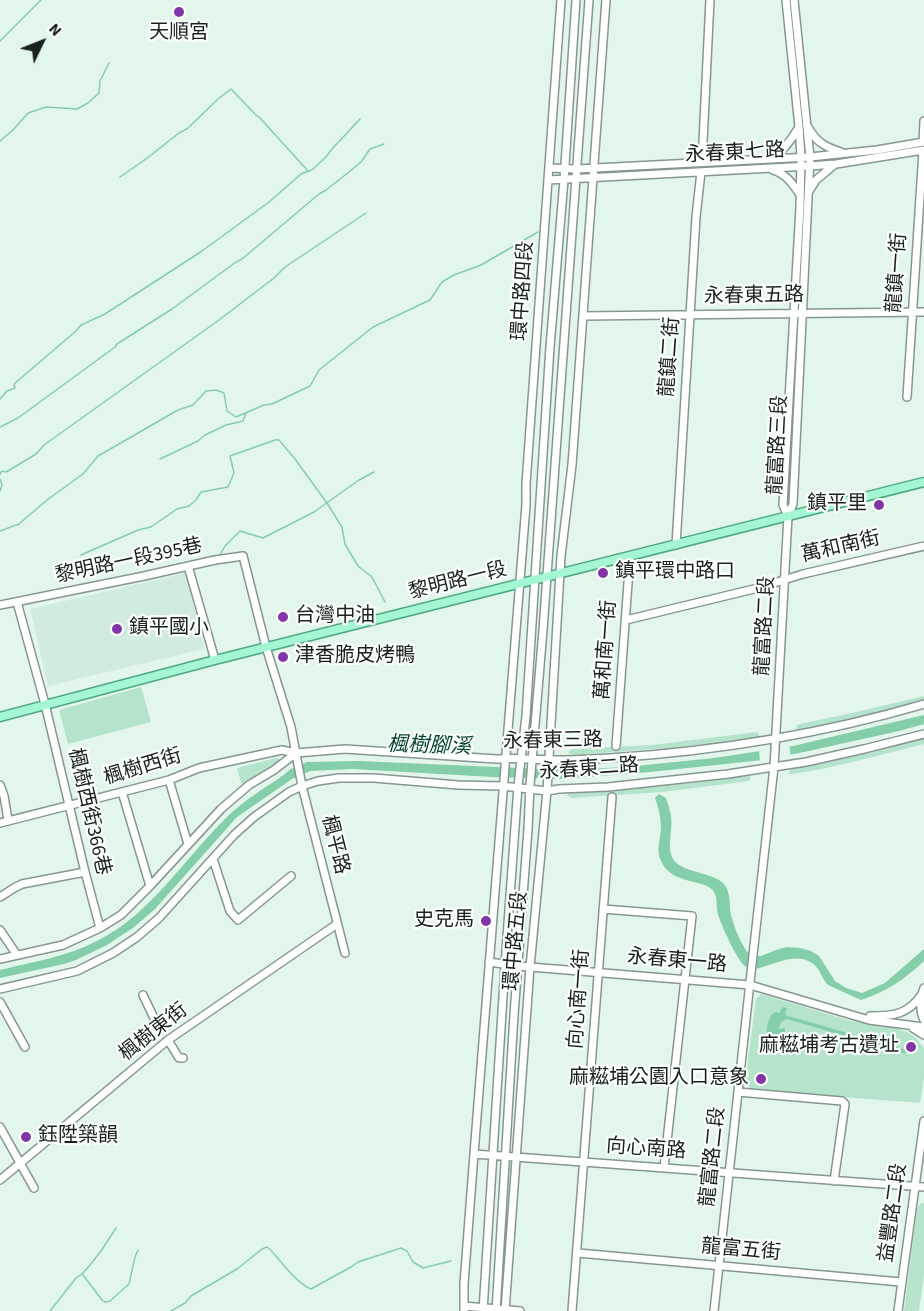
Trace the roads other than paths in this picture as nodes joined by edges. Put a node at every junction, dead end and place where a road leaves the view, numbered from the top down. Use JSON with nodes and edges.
{"nodes":[{"id":1,"x":561,"y":0,"type":"edge"},
{"id":2,"x":576,"y":0,"type":"edge"},
{"id":3,"x":589,"y":0,"type":"edge"},
{"id":4,"x":606,"y":0,"type":"edge"},
{"id":5,"x":710,"y":0,"type":"edge"},
{"id":6,"x":786,"y":0,"type":"edge"},
{"id":7,"x":794,"y":0,"type":"edge"},
{"id":8,"x":924,"y":122,"type":"edge"},
{"id":9,"x":803,"y":125,"type":"junction"},
{"id":10,"x":923,"y":142,"type":"edge"},
{"id":11,"x":923,"y":151,"type":"edge"},
{"id":12,"x":846,"y":153,"type":"junction"},
{"id":13,"x":801,"y":157,"type":"junction"},
{"id":14,"x":810,"y":157,"type":"junction"},
{"id":15,"x":766,"y":159,"type":"junction"},
{"id":16,"x":702,"y":162,"type":"junction"},
{"id":17,"x":836,"y":164,"type":"junction"},
{"id":18,"x":805,"y":166,"type":"junction"},
{"id":19,"x":549,"y":168,"type":"junction"},
{"id":20,"x":565,"y":168,"type":"junction"},
{"id":21,"x":594,"y":168,"type":"junction"},
{"id":22,"x":767,"y":168,"type":"junction"},
{"id":23,"x":576,"y":169,"type":"junction"},
{"id":24,"x":701,"y":172,"type":"junction"},
{"id":25,"x":592,"y":178,"type":"junction"},
{"id":26,"x":576,"y":179,"type":"junction"},
{"id":27,"x":548,"y":180,"type":"junction"},
{"id":28,"x":564,"y":180,"type":"junction"},
{"id":29,"x":804,"y":194,"type":"junction"},
{"id":30,"x":924,"y":312,"type":"edge"},
{"id":31,"x":802,"y":313,"type":"junction"},
{"id":32,"x":912,"y":313,"type":"junction"},
{"id":33,"x":794,"y":314,"type":"junction"},
{"id":34,"x":690,"y":315,"type":"junction"},
{"id":35,"x":584,"y":316,"type":"junction"},
{"id":36,"x":907,"y":397,"type":"dead end"},
{"id":37,"x":924,"y":482,"type":"edge"},
{"id":38,"x":788,"y":516,"type":"junction"},
{"id":39,"x":676,"y":545,"type":"junction"},
{"id":40,"x":924,"y":546,"type":"edge"},
{"id":41,"x":630,"y":556,"type":"junction"},
{"id":42,"x":188,"y":567,"type":"junction"},
{"id":43,"x":560,"y":574,"type":"junction"},
{"id":44,"x":546,"y":577,"type":"junction"},
{"id":45,"x":785,"y":579,"type":"junction"},
{"id":46,"x":534,"y":580,"type":"junction"},
{"id":47,"x":519,"y":584,"type":"junction"},
{"id":48,"x":17,"y":602,"type":"junction"},
{"id":49,"x":0,"y":605,"type":"edge"},
{"id":50,"x":626,"y":620,"type":"junction"},
{"id":51,"x":266,"y":647,"type":"junction"},
{"id":52,"x":214,"y":660,"type":"junction"},
{"id":53,"x":45,"y":704,"type":"junction"},
{"id":54,"x":924,"y":704,"type":"edge"},
{"id":55,"x":0,"y":717,"type":"edge"},
{"id":56,"x":924,"y":734,"type":"edge"},
{"id":57,"x":776,"y":738,"type":"junction"},
{"id":58,"x":616,"y":746,"type":"dead end"},
{"id":59,"x":296,"y":756,"type":"junction"},
{"id":60,"x":505,"y":759,"type":"junction"},
{"id":61,"x":521,"y":760,"type":"junction"},
{"id":62,"x":532,"y":760,"type":"junction"},
{"id":63,"x":549,"y":761,"type":"junction"},
{"id":64,"x":774,"y":767,"type":"junction"},
{"id":65,"x":169,"y":780,"type":"junction"},
{"id":66,"x":0,"y":785,"type":"edge"},
{"id":67,"x":503,"y":785,"type":"junction"},
{"id":68,"x":302,"y":786,"type":"junction"},
{"id":69,"x":518,"y":787,"type":"junction"},
{"id":70,"x":530,"y":788,"type":"junction"},
{"id":71,"x":547,"y":790,"type":"junction"},
{"id":72,"x":122,"y":792,"type":"junction"},
{"id":73,"x":612,"y":797,"type":"dead end"},
{"id":74,"x":69,"y":806,"type":"junction"},
{"id":75,"x":8,"y":820,"type":"junction"},
{"id":76,"x":0,"y":823,"type":"edge"},
{"id":77,"x":188,"y":844,"type":"junction"},
{"id":78,"x":213,"y":859,"type":"junction"},
{"id":79,"x":85,"y":872,"type":"junction"},
{"id":80,"x":291,"y":876,"type":"dead end"},
{"id":81,"x":150,"y":886,"type":"junction"},
{"id":82,"x":0,"y":897,"type":"edge"},
{"id":83,"x":603,"y":909,"type":"junction"},
{"id":84,"x":337,"y":924,"type":"junction"},
{"id":85,"x":100,"y":928,"type":"junction"},
{"id":86,"x":0,"y":930,"type":"edge"},
{"id":87,"x":345,"y":953,"type":"dead end"},
{"id":88,"x":17,"y":955,"type":"junction"},
{"id":89,"x":0,"y":959,"type":"edge"},
{"id":90,"x":489,"y":962,"type":"junction"},
{"id":91,"x":505,"y":964,"type":"junction"},
{"id":92,"x":518,"y":966,"type":"junction"},
{"id":93,"x":530,"y":967,"type":"junction"},
{"id":94,"x":599,"y":972,"type":"junction"},
{"id":95,"x":684,"y":979,"type":"junction"},
{"id":96,"x":750,"y":985,"type":"junction"},
{"id":97,"x":0,"y":988,"type":"edge"},
{"id":98,"x":923,"y":991,"type":"edge"},
{"id":99,"x":143,"y":995,"type":"dead end"},
{"id":100,"x":0,"y":1002,"type":"edge"},
{"id":101,"x":858,"y":1017,"type":"junction"},
{"id":102,"x":154,"y":1018,"type":"dead end"},
{"id":103,"x":924,"y":1020,"type":"edge"},
{"id":104,"x":905,"y":1025,"type":"junction"},
{"id":105,"x":924,"y":1027,"type":"edge"},
{"id":106,"x":924,"y":1035,"type":"edge"},
{"id":107,"x":168,"y":1040,"type":"junction"},
{"id":108,"x":25,"y":1047,"type":"dead end"},
{"id":109,"x":183,"y":1058,"type":"dead end"},
{"id":110,"x":738,"y":1092,"type":"junction"},
{"id":111,"x":924,"y":1121,"type":"edge"},
{"id":112,"x":0,"y":1127,"type":"edge"},
{"id":113,"x":474,"y":1154,"type":"junction"},
{"id":114,"x":493,"y":1156,"type":"junction"},
{"id":115,"x":518,"y":1156,"type":"junction"},
{"id":116,"x":506,"y":1157,"type":"junction"},
{"id":117,"x":585,"y":1162,"type":"junction"},
{"id":118,"x":20,"y":1163,"type":"junction"},
{"id":119,"x":664,"y":1168,"type":"junction"},
{"id":120,"x":729,"y":1172,"type":"junction"},
{"id":121,"x":0,"y":1180,"type":"edge"},
{"id":122,"x":834,"y":1181,"type":"junction"},
{"id":123,"x":914,"y":1186,"type":"junction"},
{"id":124,"x":924,"y":1187,"type":"edge"},
{"id":125,"x":34,"y":1188,"type":"dead end"},
{"id":126,"x":578,"y":1253,"type":"junction"},
{"id":127,"x":719,"y":1266,"type":"junction"},
{"id":128,"x":901,"y":1282,"type":"junction"},
{"id":129,"x":464,"y":1309,"type":"edge"},
{"id":130,"x":483,"y":1310,"type":"edge"},
{"id":131,"x":496,"y":1310,"type":"edge"},
{"id":132,"x":505,"y":1310,"type":"edge"},
{"id":133,"x":520,"y":1311,"type":"edge"},
{"id":134,"x":572,"y":1311,"type":"edge"},
{"id":135,"x":714,"y":1311,"type":"edge"},
{"id":136,"x":898,"y":1311,"type":"edge"}],
"edges":[{"from":1,"to":19,"type":"street","name":"環中路四段"},
{"from":2,"to":20,"type":"street","name":"環中路四段"},
{"from":3,"to":23,"type":"street"},
{"from":4,"to":21,"type":"street"},
{"from":5,"to":16,"type":"street"},
{"from":6,"to":9,"type":"street","name":"龍富路三段"},
{"from":7,"to":9,"type":"street","name":"龍富路三段"},
{"from":8,"to":10,"type":"street"},
{"from":9,"to":12,"type":"street"},
{"from":9,"to":13,"type":"street","name":"龍富路三段"},
{"from":9,"to":14,"type":"street","name":"龍富路三段"},
{"from":9,"to":15,"type":"street"},
{"from":10,"to":12,"type":"street","name":"永春東七路"},
{"from":11,"to":17,"type":"street","name":"永春東七路"},
{"from":11,"to":32,"type":"street","name":"龍鎮一街"},
{"from":12,"to":14,"type":"street","name":"永春東七路"},
{"from":13,"to":14,"type":"street","name":"永春東七路"},
{"from":13,"to":15,"type":"street","name":"永春東七路"},
{"from":13,"to":18,"type":"street","name":"龍富路三段"},
{"from":14,"to":18,"type":"street","name":"龍富路三段"},
{"from":15,"to":16,"type":"street","name":"永春東七路"},
{"from":16,"to":21,"type":"street","name":"永春東七路"},
{"from":17,"to":18,"type":"street","name":"永春東七路"},
{"from":17,"to":29,"type":"street"},
{"from":18,"to":22,"type":"street","name":"永春東七路"},
{"from":18,"to":29,"type":"street","name":"龍富路三段"},
{"from":19,"to":20,"type":"street","name":"永春東七路"},
{"from":19,"to":27,"type":"street","name":"環中路四段"},
{"from":20,"to":23,"type":"street","name":"永春東七路"},
{"from":20,"to":28,"type":"street","name":"環中路四段"},
{"from":21,"to":23,"type":"street","name":"永春東七路"},
{"from":21,"to":25,"type":"street"},
{"from":22,"to":24,"type":"street","name":"永春東七路"},
{"from":22,"to":29,"type":"street"},
{"from":23,"to":26,"type":"street"},
{"from":24,"to":25,"type":"street","name":"永春東七路"},
{"from":24,"to":34,"type":"street","name":"龍鎮二街"},
{"from":25,"to":26,"type":"street","name":"永春東七路"},
{"from":25,"to":35,"type":"street"},
{"from":26,"to":28,"type":"street","name":"永春東七路"},
{"from":26,"to":44,"type":"street"},
{"from":27,"to":28,"type":"street","name":"永春東七路"},
{"from":27,"to":47,"type":"street","name":"環中路四段"},
{"from":28,"to":46,"type":"street","name":"環中路四段"},
{"from":29,"to":31,"type":"street","name":"龍富路三段"},
{"from":29,"to":33,"type":"street","name":"龍富路三段"},
{"from":30,"to":32,"type":"street","name":"永春東五路"},
{"from":31,"to":32,"type":"street","name":"永春東五路"},
{"from":31,"to":33,"type":"street","name":"永春東五路"},
{"from":31,"to":38,"type":"street","name":"龍富路三段"},
{"from":32,"to":36,"type":"street","name":"龍鎮一街"},
{"from":33,"to":34,"type":"street","name":"永春東五路"},
{"from":33,"to":38,"type":"street","name":"龍富路三段"},
{"from":34,"to":35,"type":"street","name":"永春東五路"},
{"from":34,"to":39,"type":"street","name":"龍鎮二街"},
{"from":35,"to":43,"type":"street"},
{"from":37,"to":38,"type":"main road","name":"黎明路一段"},
{"from":38,"to":39,"type":"main road","name":"黎明路一段"},
{"from":38,"to":45,"type":"street","name":"龍富路二段"},
{"from":39,"to":41,"type":"main road","name":"黎明路一段"},
{"from":40,"to":45,"type":"street","name":"萬和南街"},
{"from":41,"to":43,"type":"main road","name":"黎明路一段"},
{"from":41,"to":50,"type":"street","name":"萬和南一街"},
{"from":42,"to":48,"type":"street","name":"黎明路一段395巷"},
{"from":42,"to":51,"type":"street","name":"黎明路一段395巷"},
{"from":42,"to":52,"type":"street"},
{"from":43,"to":44,"type":"main road","name":"黎明路一段"},
{"from":43,"to":63,"type":"street","name":"環中路五段"},
{"from":44,"to":46,"type":"main road","name":"黎明路一段"},
{"from":44,"to":62,"type":"street","name":"環中路五段"},
{"from":45,"to":50,"type":"street","name":"萬和南街"},
{"from":45,"to":57,"type":"street","name":"龍富路二段"},
{"from":46,"to":47,"type":"main road","name":"黎明路一段"},
{"from":46,"to":61,"type":"street","name":"環中路五段"},
{"from":47,"to":51,"type":"main road","name":"黎明路一段"},
{"from":47,"to":60,"type":"street","name":"環中路五段"},
{"from":48,"to":49,"type":"street","name":"黎明路一段395巷"},
{"from":48,"to":53,"type":"street"},
{"from":50,"to":58,"type":"street","name":"萬和南一街"},
{"from":51,"to":52,"type":"main road","name":"黎明路一段"},
{"from":51,"to":59,"type":"street"},
{"from":52,"to":53,"type":"main road","name":"黎明路一段"},
{"from":53,"to":55,"type":"main road","name":"黎明路一段"},
{"from":53,"to":74,"type":"street","name":"楓樹西街366巷"},
{"from":54,"to":57,"type":"street","name":"永春東三路"},
{"from":56,"to":64,"type":"street","name":"永春東二路"},
{"from":57,"to":63,"type":"street","name":"永春東三路"},
{"from":57,"to":64,"type":"street","name":"龍富路二段"},
{"from":59,"to":60,"type":"street","name":"永春東三路"},
{"from":59,"to":65,"type":"street","name":"楓樹西街"},
{"from":59,"to":68,"type":"street","name":"楓平路"},
{"from":59,"to":77,"type":"street"},
{"from":60,"to":61,"type":"street","name":"永春東三路"},
{"from":60,"to":67,"type":"street","name":"環中路五段"},
{"from":61,"to":62,"type":"street","name":"永春東三路"},
{"from":61,"to":69,"type":"street","name":"環中路五段"},
{"from":62,"to":63,"type":"street","name":"永春東三路"},
{"from":62,"to":70,"type":"street","name":"環中路五段"},
{"from":63,"to":71,"type":"street","name":"環中路五段"},
{"from":64,"to":71,"type":"street","name":"永春東二路"},
{"from":64,"to":96,"type":"street","name":"龍富路二段"},
{"from":65,"to":72,"type":"street","name":"楓樹西街"},
{"from":65,"to":77,"type":"street"},
{"from":66,"to":75,"type":"street"},
{"from":67,"to":68,"type":"street","name":"永春東二路"},
{"from":67,"to":69,"type":"street","name":"永春東二路"},
{"from":67,"to":90,"type":"street","name":"環中路五段"},
{"from":68,"to":78,"type":"street","name":"永春東二路"},
{"from":68,"to":84,"type":"street","name":"楓平路"},
{"from":69,"to":70,"type":"street","name":"永春東二路"},
{"from":69,"to":91,"type":"street","name":"環中路五段"},
{"from":70,"to":71,"type":"street","name":"永春東二路"},
{"from":70,"to":92,"type":"street","name":"環中路五段"},
{"from":71,"to":93,"type":"street","name":"環中路五段"},
{"from":72,"to":74,"type":"street","name":"楓樹西街"},
{"from":72,"to":81,"type":"street"},
{"from":73,"to":83,"type":"street","name":"向心南一街"},
{"from":74,"to":75,"type":"street","name":"楓樹西街"},
{"from":74,"to":79,"type":"street","name":"楓樹西街366巷"},
{"from":75,"to":76,"type":"street","name":"楓樹西街"},
{"from":77,"to":81,"type":"street"},
{"from":78,"to":80,"type":"street"},
{"from":78,"to":97,"type":"street","name":"永春東二路"},
{"from":79,"to":82,"type":"street"},
{"from":79,"to":85,"type":"street","name":"楓樹西街366巷"},
{"from":81,"to":85,"type":"street"},
{"from":83,"to":94,"type":"street","name":"向心南一街"},
{"from":83,"to":95,"type":"street"},
{"from":84,"to":87,"type":"street","name":"楓平路"},
{"from":84,"to":107,"type":"street","name":"楓樹東街"},
{"from":85,"to":88,"type":"street"},
{"from":86,"to":88,"type":"street"},
{"from":88,"to":89,"type":"street"},
{"from":90,"to":91,"type":"street","name":"永春東一路"},
{"from":90,"to":113,"type":"street","name":"環中路五段"},
{"from":91,"to":92,"type":"street","name":"永春東一路"},
{"from":91,"to":114,"type":"street","name":"環中路五段"},
{"from":92,"to":93,"type":"street","name":"永春東一路"},
{"from":92,"to":116,"type":"street","name":"環中路五段"},
{"from":93,"to":94,"type":"street","name":"永春東一路"},
{"from":93,"to":115,"type":"street","name":"環中路五段"},
{"from":94,"to":95,"type":"street","name":"永春東一路"},
{"from":94,"to":117,"type":"street","name":"向心南一街"},
{"from":95,"to":96,"type":"street","name":"永春東一路"},
{"from":95,"to":119,"type":"street"},
{"from":96,"to":101,"type":"street","name":"永春東一路"},
{"from":96,"to":110,"type":"street","name":"龍富路二段"},
{"from":98,"to":101,"type":"street","name":"永春東一路"},
{"from":98,"to":103,"type":"street"},
{"from":99,"to":102,"type":"street"},
{"from":100,"to":108,"type":"street"},
{"from":101,"to":104,"type":"street","name":"永春東一路"},
{"from":104,"to":105,"type":"street","name":"永春東一路"},
{"from":104,"to":106,"type":"street"},
{"from":107,"to":109,"type":"street"},
{"from":107,"to":118,"type":"street","name":"楓樹東街"},
{"from":110,"to":120,"type":"street","name":"龍富路二段"},
{"from":110,"to":122,"type":"street"},
{"from":111,"to":123,"type":"street","name":"益豐路二段"},
{"from":112,"to":118,"type":"street"},
{"from":113,"to":114,"type":"street","name":"向心南路"},
{"from":113,"to":129,"type":"street","name":"環中路五段"},
{"from":114,"to":116,"type":"street","name":"向心南路"},
{"from":114,"to":130,"type":"street","name":"環中路五段"},
{"from":115,"to":116,"type":"street","name":"向心南路"},
{"from":115,"to":117,"type":"street","name":"向心南路"},
{"from":115,"to":132,"type":"street","name":"環中路五段"},
{"from":116,"to":131,"type":"street","name":"環中路五段"},
{"from":117,"to":119,"type":"street","name":"向心南路"},
{"from":117,"to":126,"type":"street","name":"向心南一街"},
{"from":118,"to":121,"type":"street","name":"楓樹東街"},
{"from":118,"to":125,"type":"street"},
{"from":119,"to":120,"type":"street","name":"向心南路"},
{"from":120,"to":122,"type":"street","name":"向心南路"},
{"from":120,"to":127,"type":"street","name":"龍富路二段"},
{"from":122,"to":123,"type":"street","name":"向心南路"},
{"from":123,"to":124,"type":"street","name":"向心南路"},
{"from":123,"to":128,"type":"street","name":"益豐路二段"},
{"from":126,"to":127,"type":"street","name":"龍富五街"},
{"from":126,"to":134,"type":"street","name":"向心南一街"},
{"from":127,"to":128,"type":"street","name":"龍富五街"},
{"from":127,"to":135,"type":"street","name":"龍富路二段"},
{"from":128,"to":136,"type":"street","name":"益豐路二段"},
{"from":129,"to":130,"type":"street"},
{"from":130,"to":131,"type":"street"},
{"from":131,"to":132,"type":"street"},
{"from":132,"to":133,"type":"street"}]}
